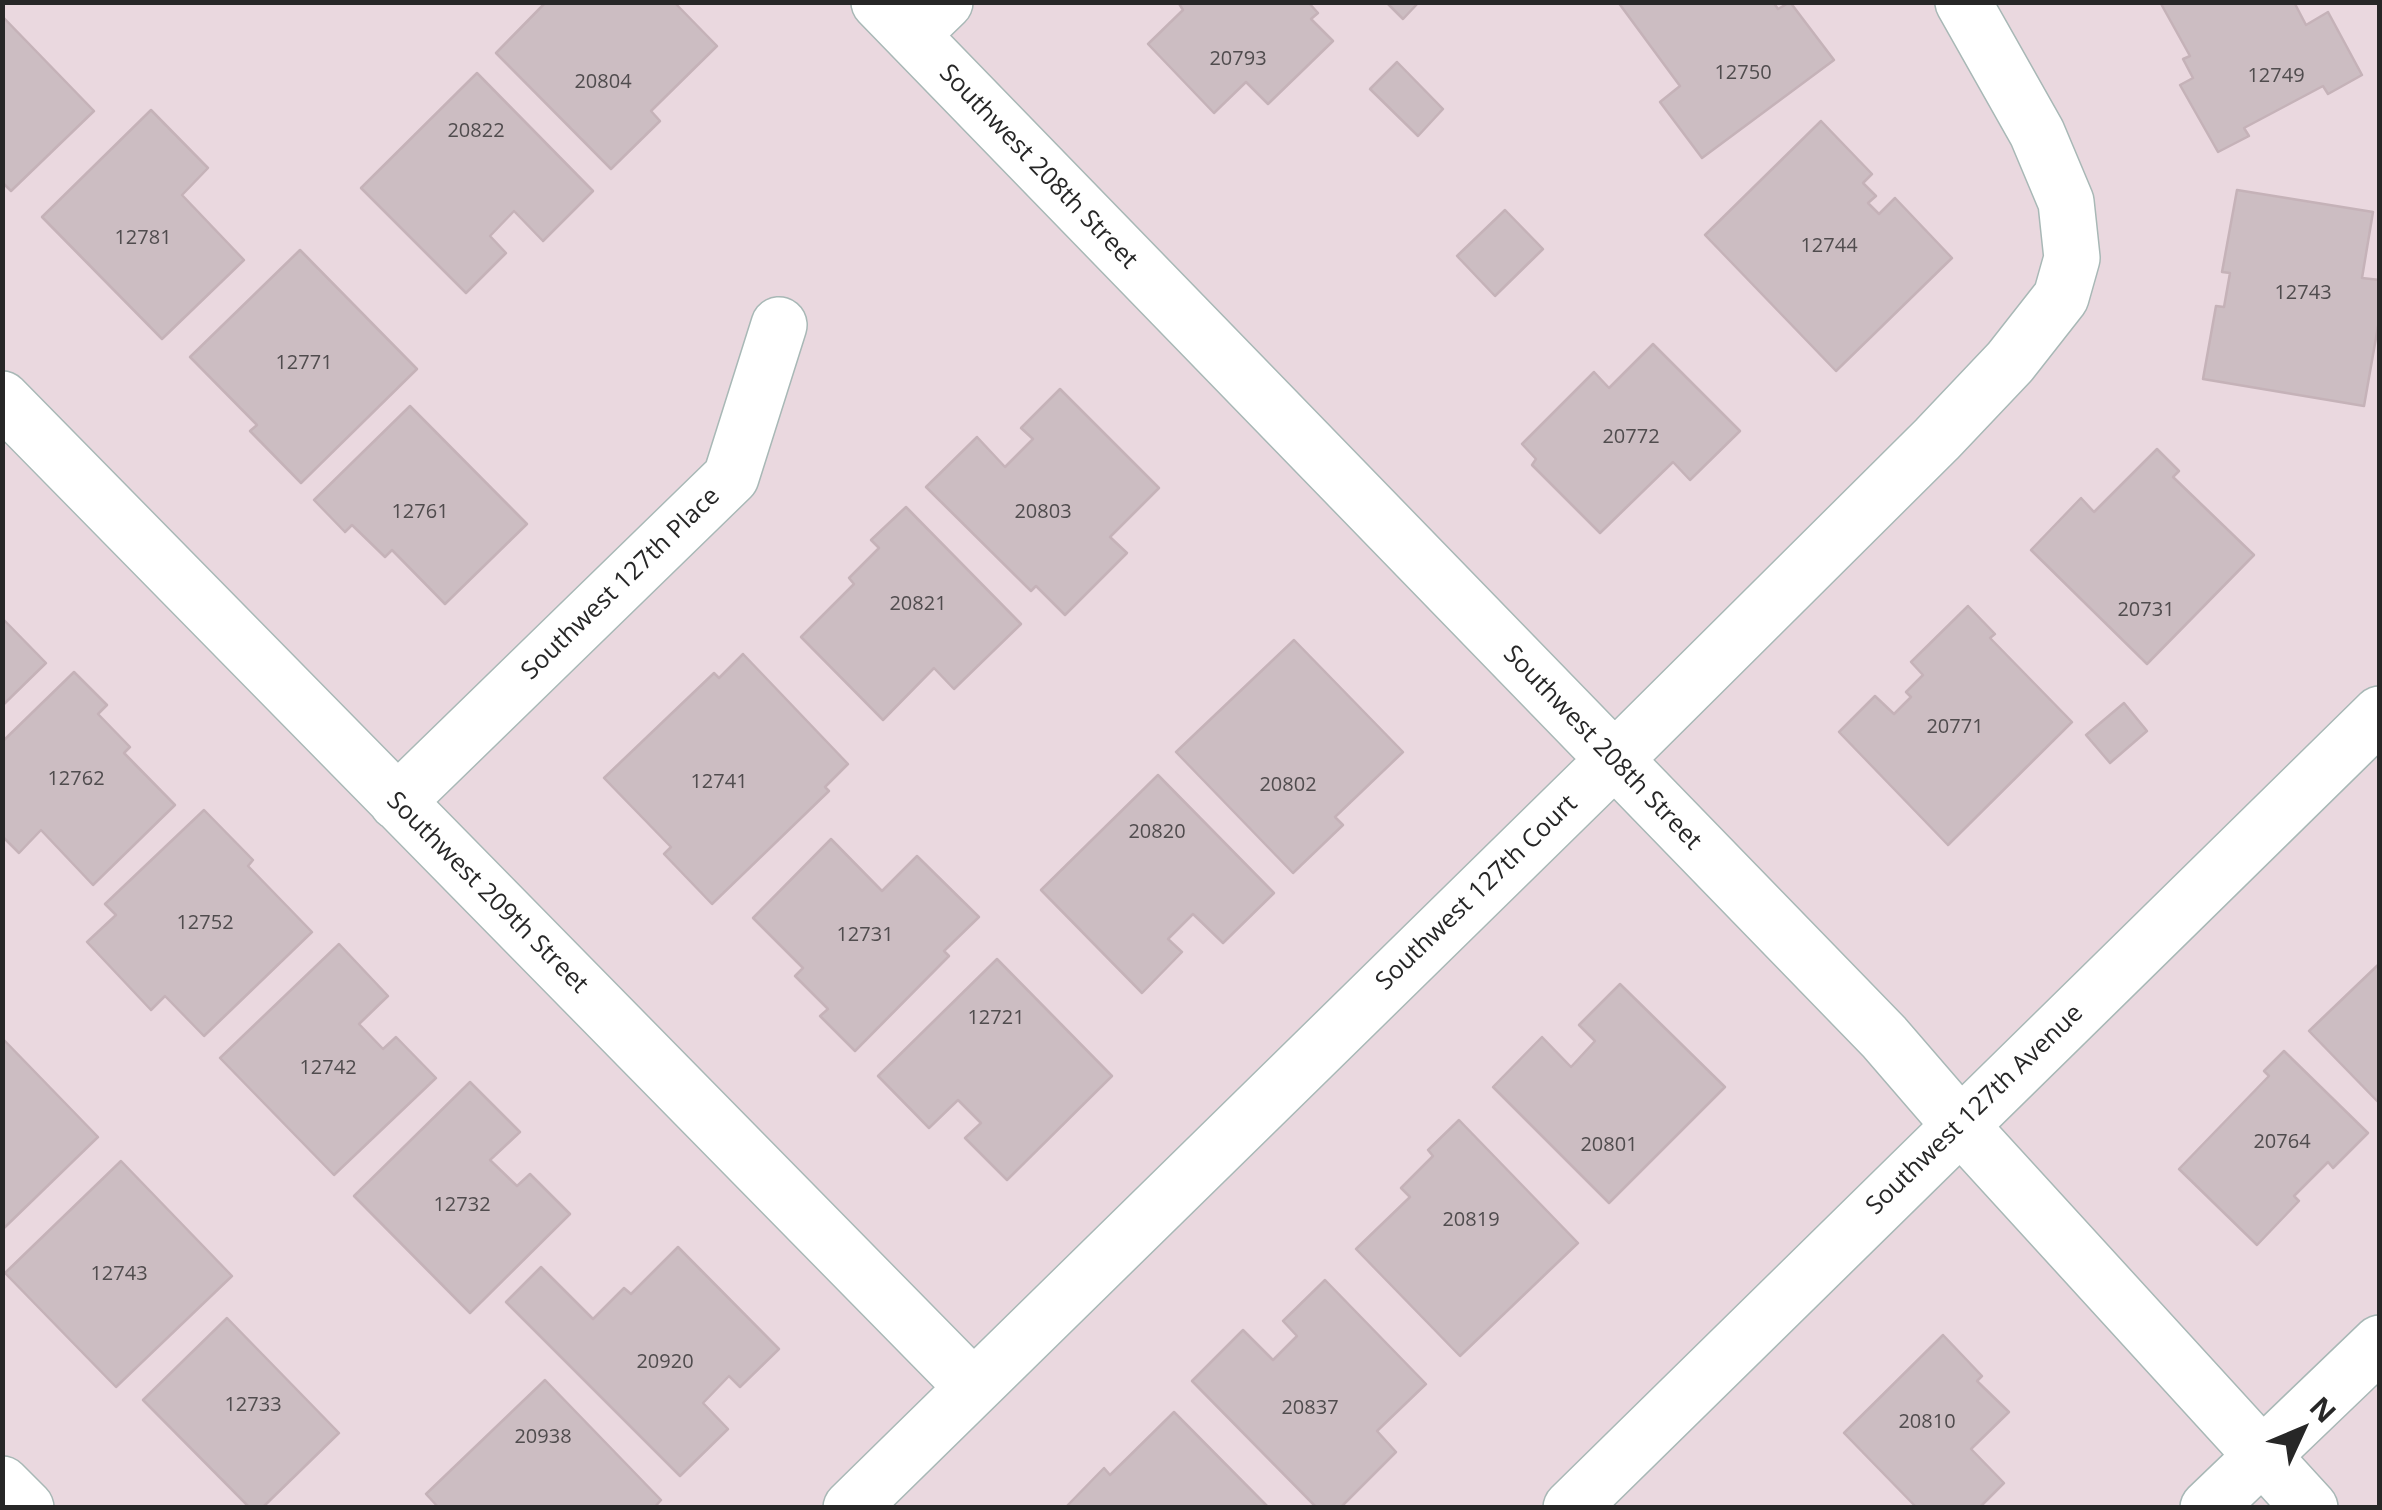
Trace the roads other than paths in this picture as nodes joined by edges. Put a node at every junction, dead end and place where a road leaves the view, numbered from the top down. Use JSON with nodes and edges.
{"nodes":[{"id":1,"x":1964,"y":2,"type":"edge"},
{"id":2,"x":911,"y":13,"type":"edge"},
{"id":3,"x":779,"y":325,"type":"dead end"},
{"id":4,"x":2,"y":400,"type":"edge"},
{"id":5,"x":2380,"y":714,"type":"edge"},
{"id":6,"x":1613,"y":761,"type":"junction"},
{"id":7,"x":398,"y":802,"type":"junction"},
{"id":8,"x":1960,"y":1124,"type":"junction"},
{"id":9,"x":2380,"y":1343,"type":"edge"},
{"id":10,"x":973,"y":1387,"type":"junction"},
{"id":11,"x":2262,"y":1455,"type":"junction"},
{"id":12,"x":2,"y":1484,"type":"edge"},
{"id":13,"x":26,"y":1508,"type":"edge"},
{"id":14,"x":851,"y":1508,"type":"edge"},
{"id":15,"x":1571,"y":1508,"type":"edge"},
{"id":16,"x":2208,"y":1508,"type":"edge"},
{"id":17,"x":2310,"y":1508,"type":"edge"}],
"edges":[{"from":1,"to":6,"type":"street","name":"Southwest 127th Court"},
{"from":2,"to":6,"type":"street","name":"Southwest 208th Street"},
{"from":3,"to":7,"type":"street","name":"Southwest 127th Place"},
{"from":4,"to":7,"type":"street","name":"Southwest 209th Street"},
{"from":5,"to":8,"type":"street","name":"Southwest 127th Avenue"},
{"from":6,"to":8,"type":"street","name":"Southwest 208th Street"},
{"from":6,"to":10,"type":"street","name":"Southwest 127th Court"},
{"from":7,"to":10,"type":"street","name":"Southwest 209th Street"},
{"from":8,"to":11,"type":"street","name":"Southwest 208th Street"},
{"from":8,"to":15,"type":"street","name":"Southwest 127th Avenue"},
{"from":9,"to":11,"type":"street"},
{"from":10,"to":14,"type":"street","name":"Southwest 127th Court"},
{"from":11,"to":16,"type":"street"},
{"from":11,"to":17,"type":"street","name":"Southwest 208th Street"},
{"from":12,"to":13,"type":"street"}]}
